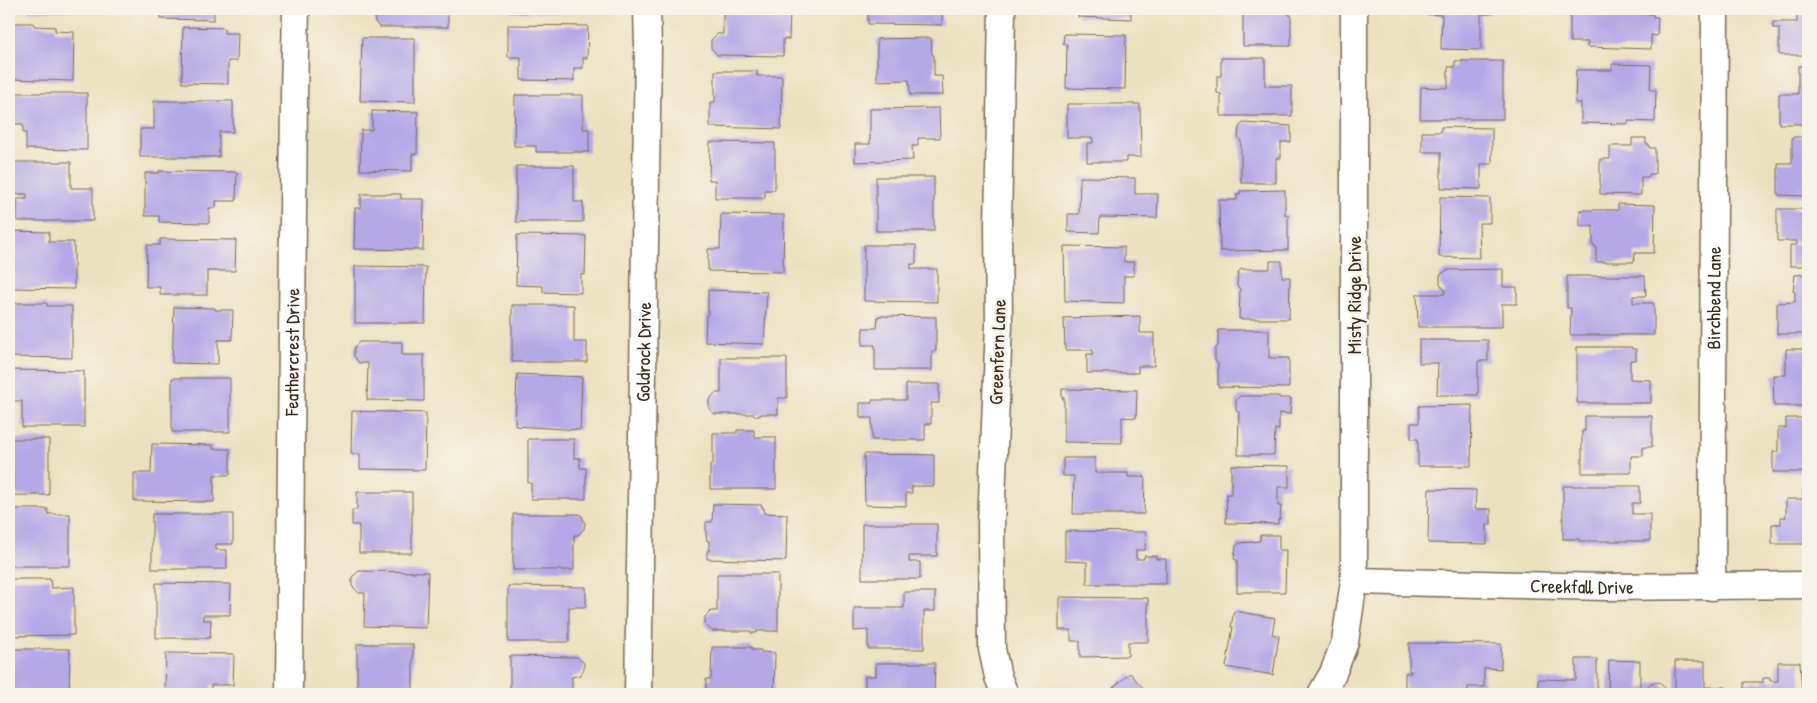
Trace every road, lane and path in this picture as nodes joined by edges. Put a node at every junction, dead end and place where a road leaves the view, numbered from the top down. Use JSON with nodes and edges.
{"nodes":[{"id":1,"x":296,"y":9,"type":"edge"},
{"id":2,"x":647,"y":9,"type":"edge"},
{"id":3,"x":1002,"y":9,"type":"edge"},
{"id":4,"x":1354,"y":9,"type":"edge"},
{"id":5,"x":1715,"y":9,"type":"edge"},
{"id":6,"x":1354,"y":581,"type":"junction"},
{"id":7,"x":1808,"y":585,"type":"edge"},
{"id":8,"x":1712,"y":587,"type":"junction"},
{"id":9,"x":289,"y":694,"type":"edge"},
{"id":10,"x":638,"y":694,"type":"edge"},
{"id":11,"x":1005,"y":694,"type":"edge"},
{"id":12,"x":1321,"y":694,"type":"edge"}],
"edges":[{"from":1,"to":9,"type":"street","name":"Feathercrest Drive"},
{"from":2,"to":10,"type":"street","name":"Goldrock Drive"},
{"from":3,"to":11,"type":"street","name":"Greenfern Lane"},
{"from":4,"to":6,"type":"street","name":"Misty Ridge Drive"},
{"from":5,"to":8,"type":"street","name":"Birchbend Lane"},
{"from":6,"to":8,"type":"street","name":"Creekfall Drive"},
{"from":6,"to":12,"type":"street","name":"Misty Ridge Drive"},
{"from":7,"to":8,"type":"street","name":"Creekfall Drive"}]}
